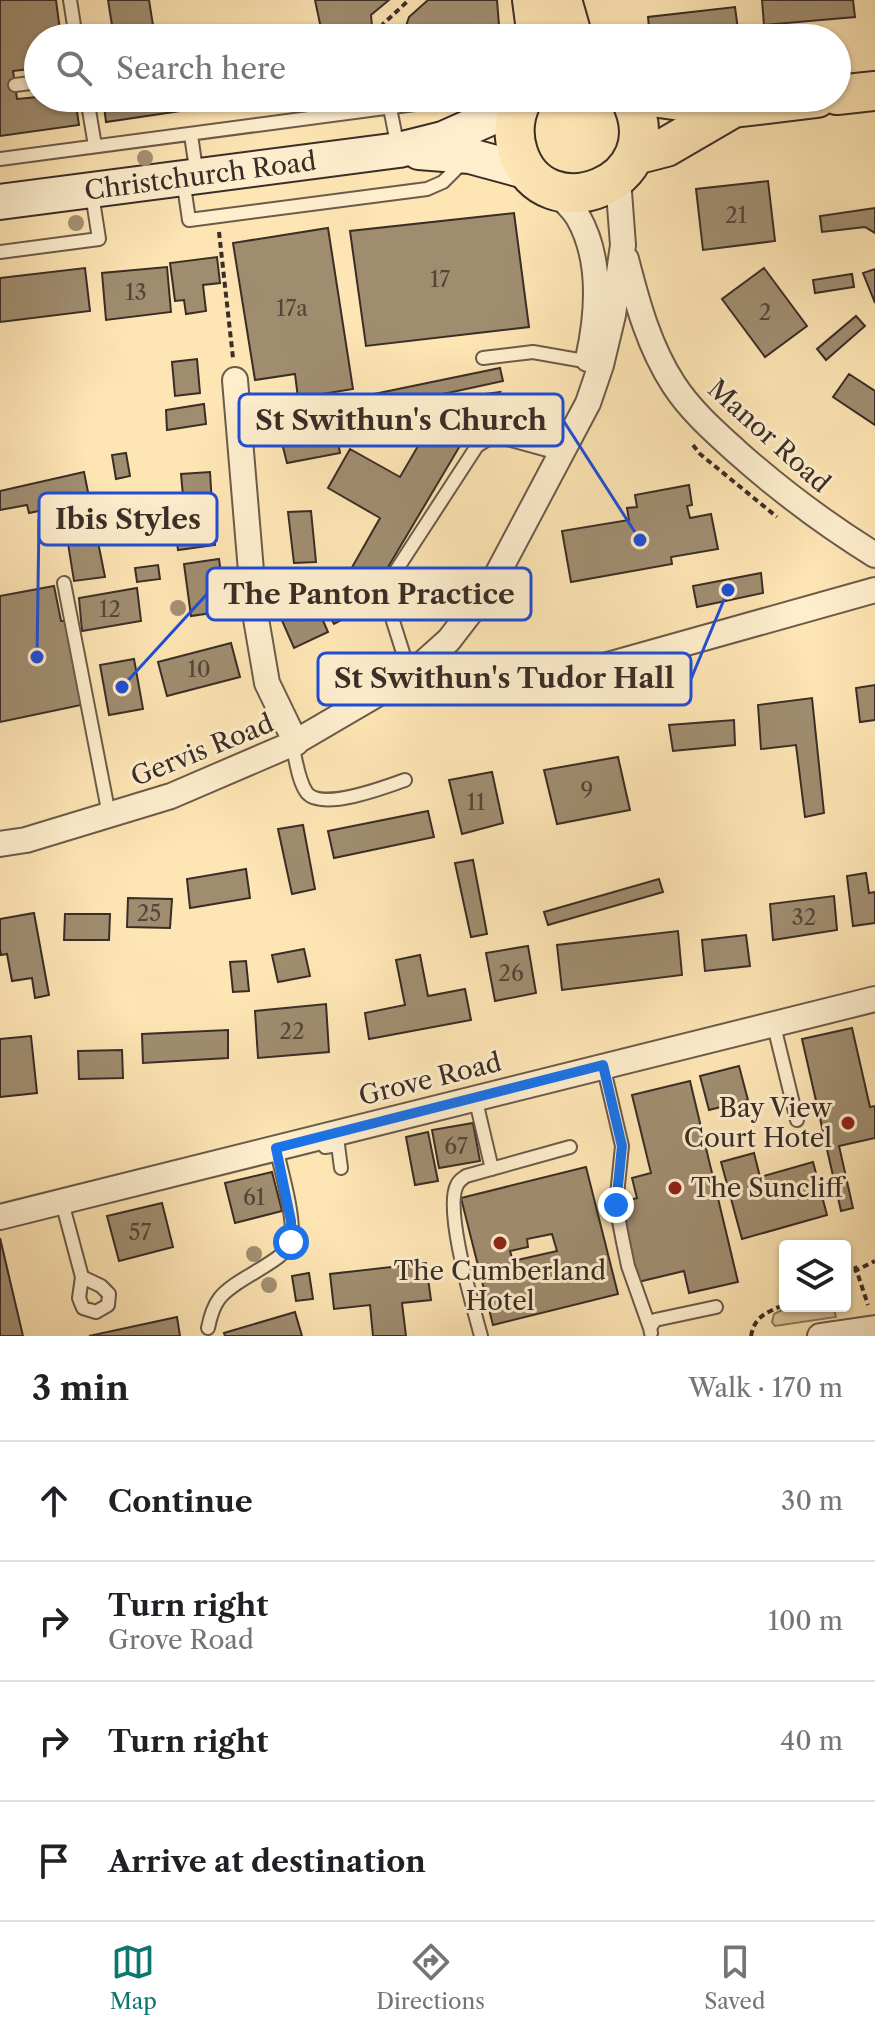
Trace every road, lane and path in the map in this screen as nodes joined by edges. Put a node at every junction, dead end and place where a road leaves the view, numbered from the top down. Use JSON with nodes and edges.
{"nodes":[{"id":1,"x":70,"y":0,"type":"edge"},
{"id":2,"x":409,"y":0,"type":"edge"},
{"id":3,"x":532,"y":0,"type":"edge"},
{"id":4,"x":562,"y":0,"type":"edge"},
{"id":5,"x":74,"y":24,"type":"edge"},
{"id":6,"x":383,"y":24,"type":"edge"},
{"id":7,"x":535,"y":24,"type":"edge"},
{"id":8,"x":569,"y":24,"type":"edge"},
{"id":9,"x":24,"y":84,"type":"edge"},
{"id":10,"x":15,"y":85,"type":"dead end"},
{"id":11,"x":875,"y":91,"type":"edge"},
{"id":12,"x":851,"y":94,"type":"edge"},
{"id":13,"x":89,"y":112,"type":"edge"},
{"id":14,"x":361,"y":112,"type":"edge"},
{"id":15,"x":391,"y":112,"type":"edge"},
{"id":16,"x":498,"y":112,"type":"edge"},
{"id":17,"x":517,"y":112,"type":"edge"},
{"id":18,"x":637,"y":112,"type":"edge"},
{"id":19,"x":726,"y":112,"type":"edge"},
{"id":20,"x":191,"y":135,"type":"junction"},
{"id":21,"x":95,"y":146,"type":"junction"},
{"id":22,"x":399,"y":150,"type":"junction"},
{"id":23,"x":470,"y":156,"type":"junction"},
{"id":24,"x":0,"y":159,"type":"edge"},
{"id":25,"x":626,"y":167,"type":"junction"},
{"id":26,"x":190,"y":177,"type":"junction"},
{"id":27,"x":541,"y":180,"type":"junction"},
{"id":28,"x":91,"y":190,"type":"junction"},
{"id":29,"x":0,"y":202,"type":"edge"},
{"id":30,"x":217,"y":217,"type":"junction"},
{"id":31,"x":623,"y":245,"type":"junction"},
{"id":32,"x":0,"y":252,"type":"edge"},
{"id":33,"x":483,"y":358,"type":"dead end"},
{"id":34,"x":594,"y":363,"type":"junction"},
{"id":35,"x":235,"y":380,"type":"joint"},
{"id":36,"x":562,"y":454,"type":"junction"},
{"id":37,"x":875,"y":555,"type":"edge"},
{"id":38,"x":64,"y":583,"type":"dead end"},
{"id":39,"x":875,"y":590,"type":"edge"},
{"id":40,"x":410,"y":675,"type":"junction"},
{"id":41,"x":294,"y":744,"type":"junction"},
{"id":42,"x":405,"y":780,"type":"dead end"},
{"id":43,"x":109,"y":815,"type":"junction"},
{"id":44,"x":0,"y":844,"type":"edge"},
{"id":45,"x":875,"y":999,"type":"edge"},
{"id":46,"x":773,"y":1022,"type":"junction"},
{"id":47,"x":603,"y":1065,"type":"junction"},
{"id":48,"x":475,"y":1097,"type":"junction"},
{"id":49,"x":797,"y":1120,"type":"dead end"},
{"id":50,"x":322,"y":1136,"type":"junction"},
{"id":51,"x":570,"y":1147,"type":"dead end"},
{"id":52,"x":276,"y":1148,"type":"junction"},
{"id":53,"x":341,"y":1168,"type":"dead end"},
{"id":54,"x":492,"y":1169,"type":"junction"},
{"id":55,"x":62,"y":1202,"type":"junction"},
{"id":56,"x":0,"y":1217,"type":"edge"},
{"id":57,"x":875,"y":1261,"type":"edge"},
{"id":58,"x":856,"y":1268,"type":"junction"},
{"id":59,"x":851,"y":1272,"type":"edge"},
{"id":60,"x":82,"y":1277,"type":"dead end"},
{"id":61,"x":716,"y":1307,"type":"dead end"},
{"id":62,"x":779,"y":1307,"type":"edge"},
{"id":63,"x":208,"y":1328,"type":"dead end"},
{"id":64,"x":875,"y":1328,"type":"edge"},
{"id":65,"x":651,"y":1332,"type":"edge"},
{"id":66,"x":481,"y":1336,"type":"edge"},
{"id":67,"x":751,"y":1336,"type":"edge"},
{"id":68,"x":820,"y":1336,"type":"edge"}],
"edges":[{"from":1,"to":5,"type":"lane"},
{"from":2,"to":6,"type":"path"},
{"from":3,"to":7,"type":"main road"},
{"from":4,"to":8,"type":"main road"},
{"from":9,"to":10,"type":"lane"},
{"from":11,"to":12,"type":"main road"},
{"from":13,"to":21,"type":"lane"},
{"from":14,"to":20,"type":"lane"},
{"from":15,"to":22,"type":"lane"},
{"from":16,"to":22,"type":"main road","name":"Christchurch Road"},
{"from":17,"to":27,"type":"main road"},
{"from":18,"to":25,"type":"main road"},
{"from":19,"to":25,"type":"main road"},
{"from":20,"to":21,"type":"lane"},
{"from":20,"to":26,"type":"lane"},
{"from":21,"to":24,"type":"lane"},
{"from":22,"to":23,"type":"main road","name":"Christchurch Road"},
{"from":22,"to":26,"type":"main road","name":"Christchurch Road"},
{"from":23,"to":27,"type":"main road","name":"Christchurch Road"},
{"from":23,"to":30,"type":"lane"},
{"from":25,"to":27,"type":"main road"},
{"from":25,"to":31,"type":"street","name":"Gervis Road"},
{"from":26,"to":28,"type":"main road","name":"Christchurch Road"},
{"from":26,"to":30,"type":"lane"},
{"from":27,"to":34,"type":"street","name":"Gervis Road"},
{"from":28,"to":29,"type":"main road","name":"Christchurch Road"},
{"from":28,"to":32,"type":"lane"},
{"from":30,"to":35,"type":"path"},
{"from":31,"to":34,"type":"street","name":"Gervis Road"},
{"from":31,"to":37,"type":"street","name":"Manor Road"},
{"from":33,"to":34,"type":"lane"},
{"from":34,"to":36,"type":"street","name":"Gervis Road"},
{"from":35,"to":41,"type":"street"},
{"from":36,"to":40,"type":"street","name":"Gervis Road"},
{"from":36,"to":40,"type":"lane"},
{"from":38,"to":43,"type":"lane"},
{"from":39,"to":40,"type":"street"},
{"from":40,"to":41,"type":"street","name":"Gervis Road"},
{"from":41,"to":42,"type":"lane"},
{"from":41,"to":43,"type":"street","name":"Gervis Road"},
{"from":43,"to":44,"type":"street","name":"Gervis Road"},
{"from":45,"to":46,"type":"street","name":"Grove Road"},
{"from":46,"to":47,"type":"street","name":"Grove Road"},
{"from":46,"to":49,"type":"lane"},
{"from":47,"to":48,"type":"street","name":"Grove Road"},
{"from":47,"to":65,"type":"lane"},
{"from":48,"to":50,"type":"street","name":"Grove Road"},
{"from":48,"to":54,"type":"lane"},
{"from":50,"to":52,"type":"street","name":"Grove Road"},
{"from":50,"to":53,"type":"lane"},
{"from":51,"to":54,"type":"lane"},
{"from":52,"to":55,"type":"street","name":"Grove Road"},
{"from":52,"to":63,"type":"lane"},
{"from":54,"to":66,"type":"lane"},
{"from":55,"to":56,"type":"street","name":"Grove Road"},
{"from":55,"to":60,"type":"lane"},
{"from":57,"to":58,"type":"path"},
{"from":58,"to":59,"type":"path"},
{"from":58,"to":64,"type":"path"},
{"from":61,"to":65,"type":"lane"},
{"from":62,"to":67,"type":"path"},
{"from":64,"to":68,"type":"street"}]}
